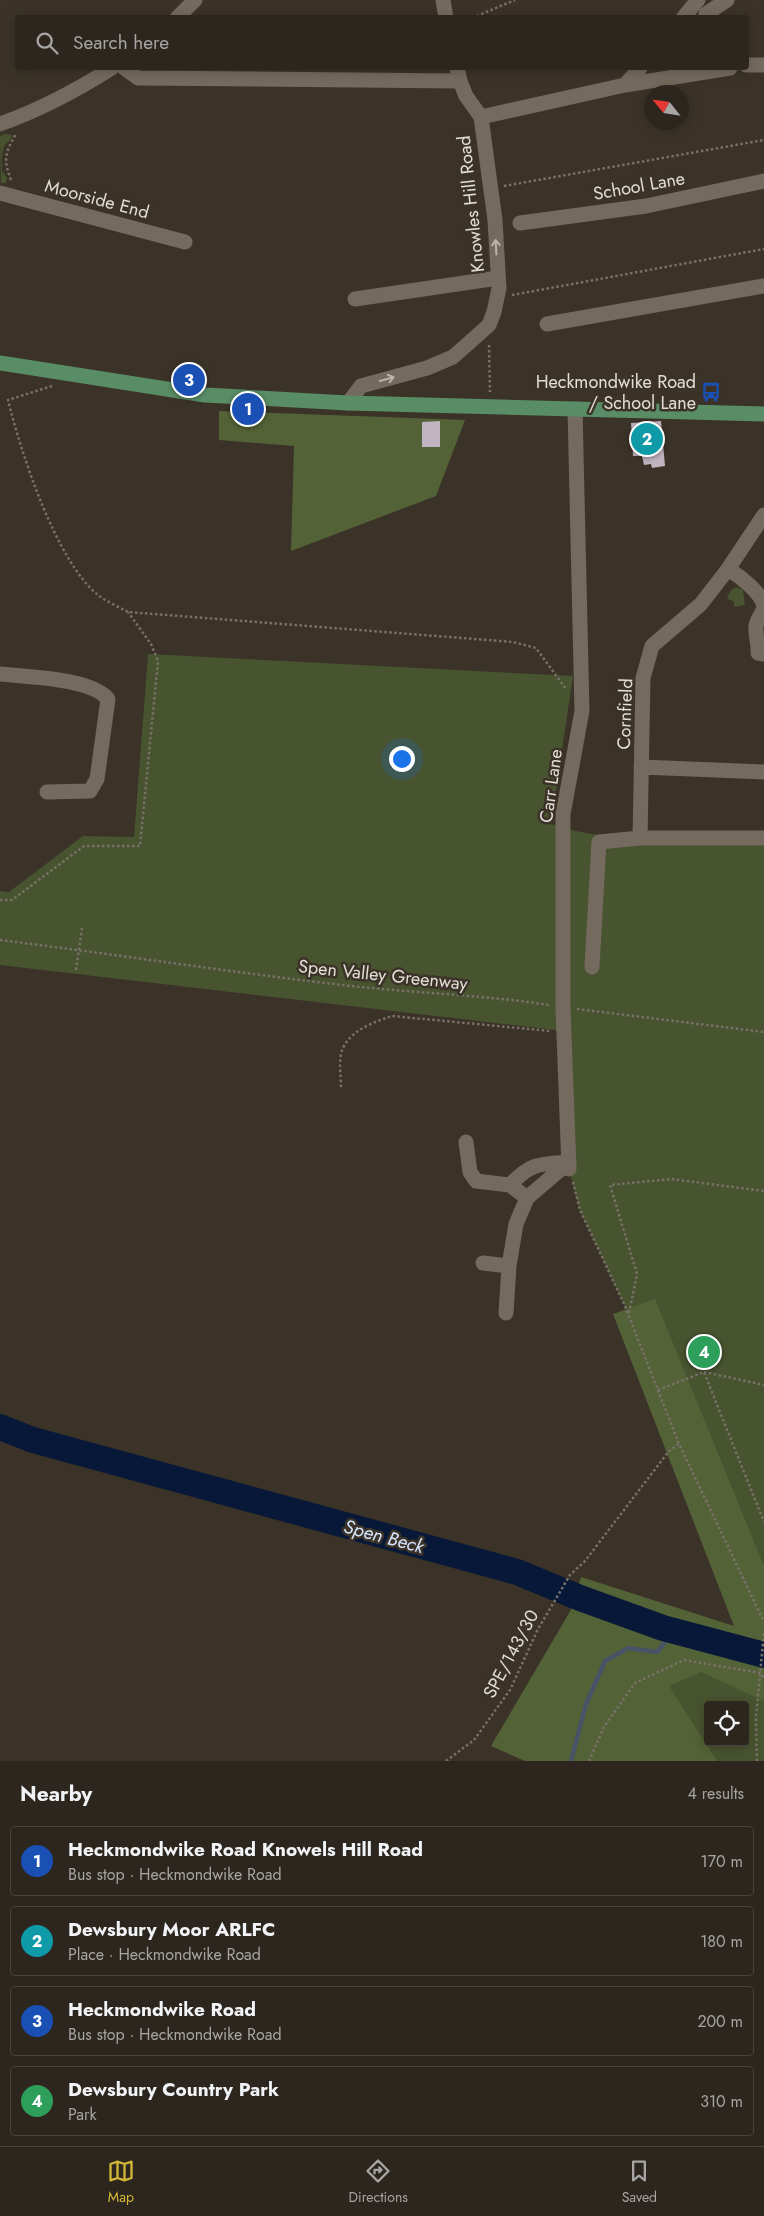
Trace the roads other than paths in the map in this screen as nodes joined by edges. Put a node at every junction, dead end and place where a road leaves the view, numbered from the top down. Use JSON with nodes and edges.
{"nodes":[{"id":1,"x":195,"y":0,"type":"edge"},
{"id":2,"x":443,"y":0,"type":"edge"},
{"id":3,"x":698,"y":0,"type":"edge"},
{"id":4,"x":727,"y":0,"type":"edge"},
{"id":5,"x":706,"y":10,"type":"edge"},
{"id":6,"x":180,"y":15,"type":"edge"},
{"id":7,"x":446,"y":15,"type":"edge"},
{"id":8,"x":686,"y":15,"type":"edge"},
{"id":9,"x":764,"y":65,"type":"edge"},
{"id":10,"x":749,"y":66,"type":"edge"},
{"id":11,"x":109,"y":70,"type":"edge"},
{"id":12,"x":127,"y":70,"type":"edge"},
{"id":13,"x":638,"y":70,"type":"edge"},
{"id":14,"x":718,"y":70,"type":"edge"},
{"id":15,"x":458,"y":74,"type":"edge"},
{"id":16,"x":624,"y":85,"type":"junction"},
{"id":17,"x":481,"y":117,"type":"junction"},
{"id":18,"x":0,"y":124,"type":"edge"},
{"id":19,"x":764,"y":181,"type":"edge"},
{"id":20,"x":7,"y":194,"type":"edge"},
{"id":21,"x":520,"y":223,"type":"dead end"},
{"id":22,"x":185,"y":242,"type":"dead end"},
{"id":23,"x":498,"y":278,"type":"junction"},
{"id":24,"x":764,"y":286,"type":"edge"},
{"id":25,"x":355,"y":299,"type":"dead end"},
{"id":26,"x":546,"y":324,"type":"dead end"},
{"id":27,"x":0,"y":363,"type":"edge"},
{"id":28,"x":348,"y":403,"type":"junction"},
{"id":29,"x":575,"y":409,"type":"junction"},
{"id":30,"x":764,"y":414,"type":"edge"},
{"id":31,"x":764,"y":515,"type":"edge"},
{"id":32,"x":728,"y":569,"type":"junction"},
{"id":33,"x":764,"y":654,"type":"edge"},
{"id":34,"x":0,"y":674,"type":"edge"},
{"id":35,"x":642,"y":766,"type":"junction"},
{"id":36,"x":764,"y":772,"type":"edge"},
{"id":37,"x":47,"y":792,"type":"dead end"},
{"id":38,"x":640,"y":838,"type":"junction"},
{"id":39,"x":764,"y":838,"type":"edge"},
{"id":40,"x":592,"y":967,"type":"dead end"},
{"id":41,"x":466,"y":1142,"type":"dead end"},
{"id":42,"x":569,"y":1166,"type":"junction"},
{"id":43,"x":510,"y":1185,"type":"junction"},
{"id":44,"x":527,"y":1198,"type":"junction"},
{"id":45,"x":483,"y":1263,"type":"dead end"},
{"id":46,"x":510,"y":1266,"type":"junction"},
{"id":47,"x":506,"y":1313,"type":"dead end"}],
"edges":[{"from":1,"to":6,"type":"street"},
{"from":2,"to":7,"type":"street"},
{"from":3,"to":8,"type":"street"},
{"from":4,"to":5,"type":"street"},
{"from":9,"to":10,"type":"street"},
{"from":11,"to":18,"type":"street"},
{"from":12,"to":15,"type":"street"},
{"from":13,"to":16,"type":"street"},
{"from":14,"to":16,"type":"street"},
{"from":15,"to":17,"type":"street","name":"Knowles Hill Road"},
{"from":16,"to":17,"type":"street"},
{"from":23,"to":17,"type":"street","name":"Knowles Hill Road","one_way":true},
{"from":19,"to":21,"type":"street","name":"School Lane"},
{"from":20,"to":22,"type":"street","name":"Moorside End"},
{"from":23,"to":25,"type":"street"},
{"from":28,"to":23,"type":"street","name":"Knowles Hill Road","one_way":true},
{"from":24,"to":26,"type":"street"},
{"from":27,"to":28,"type":"main road"},
{"from":28,"to":29,"type":"main road"},
{"from":29,"to":30,"type":"main road"},
{"from":29,"to":42,"type":"street","name":"Carr Lane"},
{"from":31,"to":32,"type":"street","name":"Cornfield"},
{"from":32,"to":33,"type":"street"},
{"from":32,"to":35,"type":"street","name":"Cornfield"},
{"from":34,"to":37,"type":"street"},
{"from":35,"to":36,"type":"street"},
{"from":35,"to":38,"type":"street","name":"Cornfield"},
{"from":38,"to":39,"type":"street"},
{"from":38,"to":40,"type":"street"},
{"from":41,"to":43,"type":"street"},
{"from":42,"to":43,"type":"street"},
{"from":42,"to":44,"type":"street"},
{"from":43,"to":44,"type":"street"},
{"from":44,"to":46,"type":"street"},
{"from":45,"to":46,"type":"street"},
{"from":46,"to":47,"type":"street"}]}
